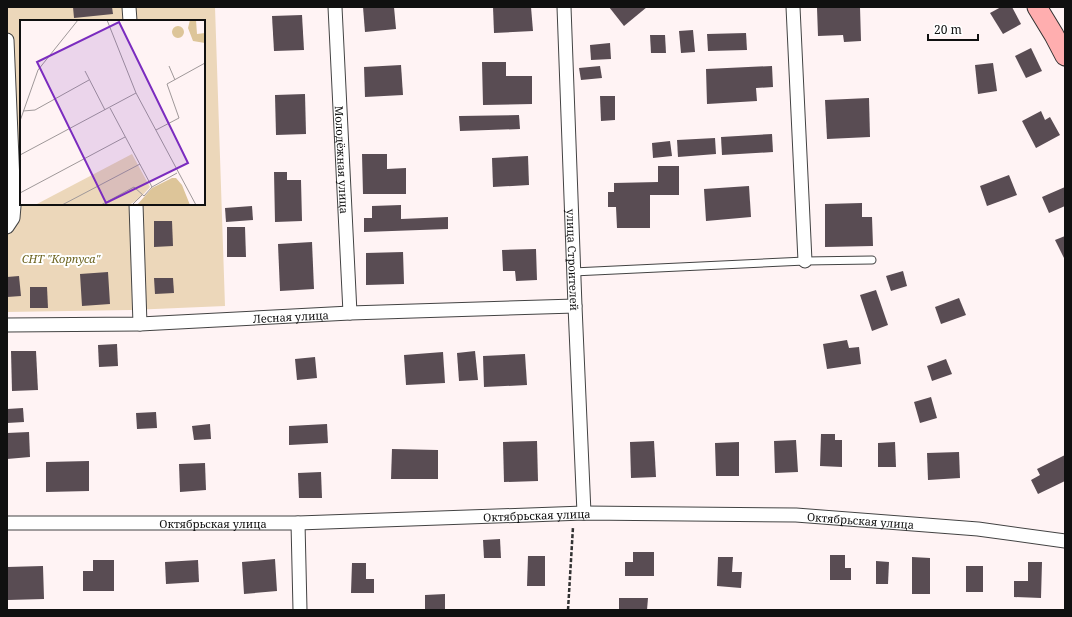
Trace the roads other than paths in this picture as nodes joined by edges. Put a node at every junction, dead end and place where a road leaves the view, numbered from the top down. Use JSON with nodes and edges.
{"nodes":[{"id":1,"x":129,"y":7,"type":"edge"},
{"id":2,"x":335,"y":7,"type":"edge"},
{"id":3,"x":564,"y":7,"type":"edge"},
{"id":4,"x":793,"y":7,"type":"edge"},
{"id":5,"x":1037,"y":7,"type":"edge"},
{"id":6,"x":130,"y":20,"type":"edge"},
{"id":7,"x":7,"y":40,"type":"edge"},
{"id":8,"x":1065,"y":56,"type":"edge"},
{"id":9,"x":136,"y":205,"type":"edge"},
{"id":10,"x":7,"y":227,"type":"edge"},
{"id":11,"x":872,"y":260,"type":"dead end"},
{"id":12,"x":805,"y":261,"type":"junction"},
{"id":13,"x":573,"y":272,"type":"junction"},
{"id":14,"x":574,"y":306,"type":"junction"},
{"id":15,"x":350,"y":313,"type":"junction"},
{"id":16,"x":140,"y":324,"type":"junction"},
{"id":17,"x":7,"y":325,"type":"edge"},
{"id":18,"x":579,"y":513,"type":"junction"},
{"id":19,"x":7,"y":523,"type":"edge"},
{"id":20,"x":298,"y":523,"type":"junction"},
{"id":21,"x":1065,"y":541,"type":"edge"},
{"id":22,"x":300,"y":610,"type":"edge"}],
"edges":[{"from":1,"to":6,"type":"street"},
{"from":2,"to":15,"type":"street","name":"Молодёжная улица"},
{"from":3,"to":13,"type":"street","name":"улица Строителей"},
{"from":4,"to":12,"type":"street"},
{"from":5,"to":8,"type":"street"},
{"from":7,"to":10,"type":"street"},
{"from":9,"to":16,"type":"street"},
{"from":11,"to":12,"type":"lane"},
{"from":12,"to":13,"type":"lane"},
{"from":13,"to":14,"type":"street","name":"улица Строителей"},
{"from":14,"to":15,"type":"street","name":"Лесная улица"},
{"from":14,"to":18,"type":"street","name":"улица Строителей"},
{"from":15,"to":16,"type":"street","name":"Лесная улица"},
{"from":16,"to":17,"type":"street","name":"Лесная улица"},
{"from":18,"to":20,"type":"street","name":"Октябрьская улица"},
{"from":18,"to":21,"type":"street","name":"Октябрьская улица"},
{"from":19,"to":20,"type":"street","name":"Октябрьская улица"},
{"from":20,"to":22,"type":"street"}]}
